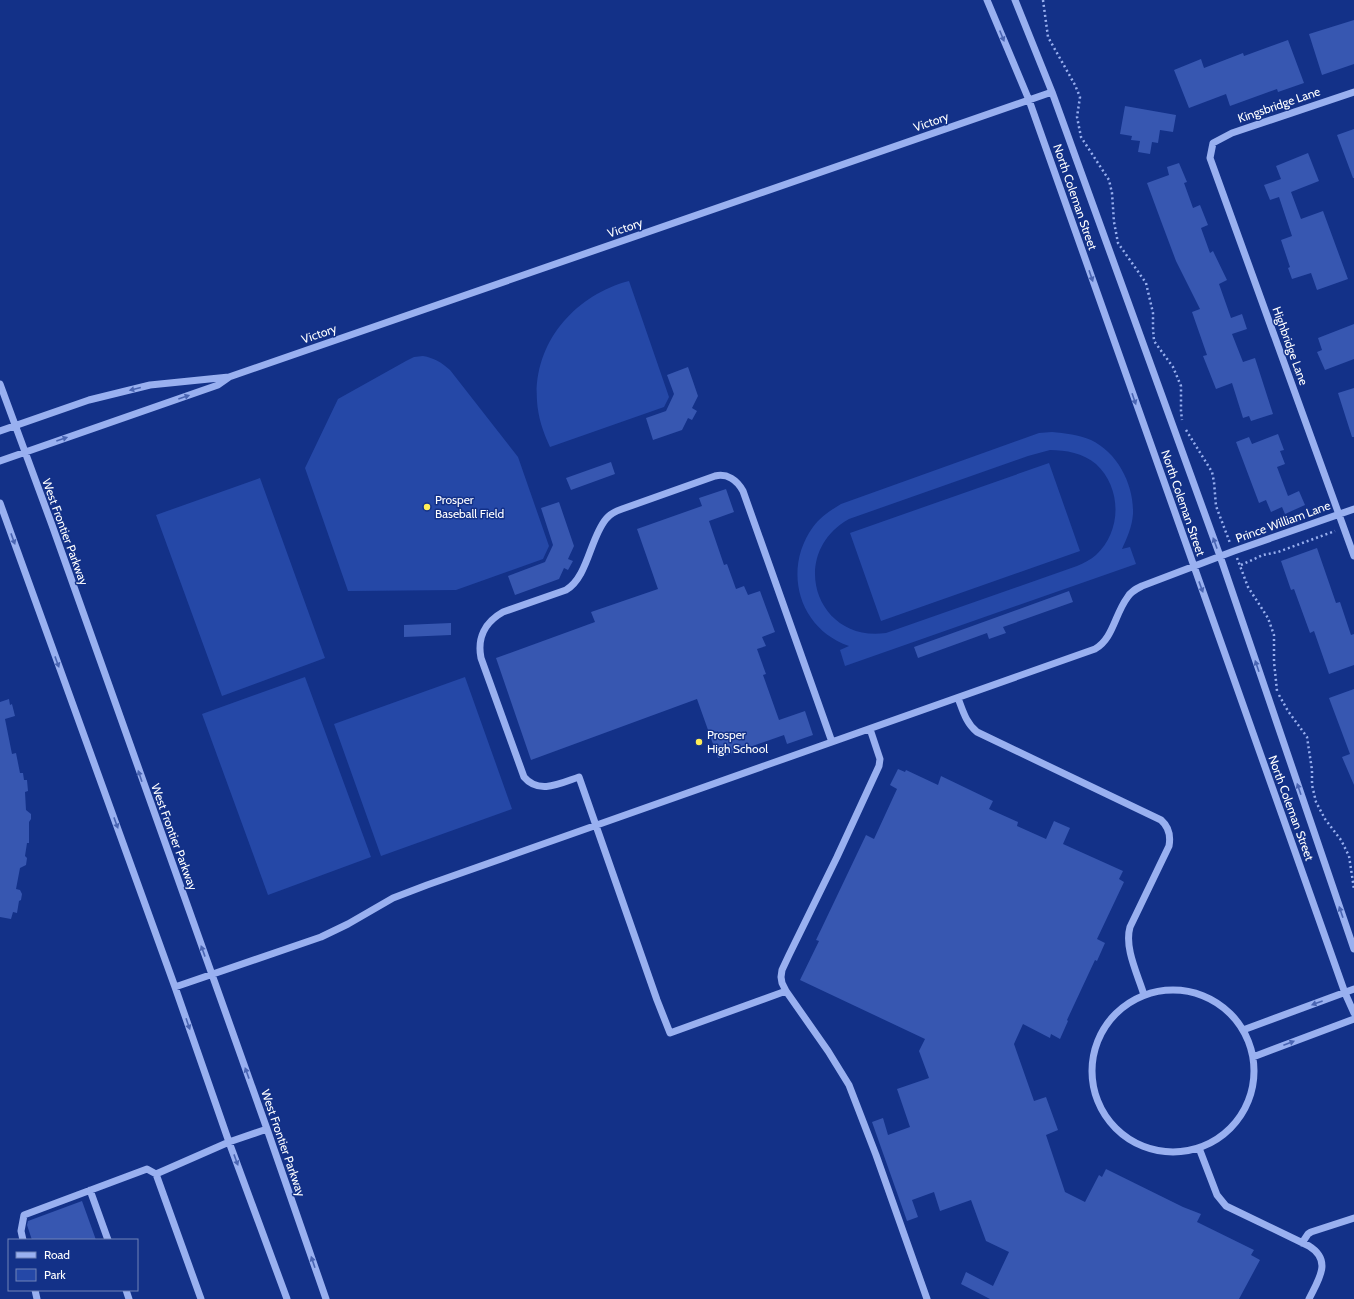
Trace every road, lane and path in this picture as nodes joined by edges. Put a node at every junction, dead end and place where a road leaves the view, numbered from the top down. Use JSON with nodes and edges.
{"nodes":[{"id":1,"x":988,"y":0,"type":"edge"},
{"id":2,"x":1015,"y":0,"type":"edge"},
{"id":3,"x":1043,"y":0,"type":"edge"},
{"id":4,"x":1052,"y":92,"type":"junction"},
{"id":5,"x":1354,"y":92,"type":"edge"},
{"id":6,"x":1029,"y":100,"type":"junction"},
{"id":7,"x":1213,"y":143,"type":"joint"},
{"id":8,"x":229,"y":377,"type":"junction"},
{"id":9,"x":0,"y":384,"type":"edge"},
{"id":10,"x":1183,"y":422,"type":"dead end"},
{"id":11,"x":15,"y":426,"type":"junction"},
{"id":12,"x":1186,"y":429,"type":"dead end"},
{"id":13,"x":0,"y":431,"type":"edge"},
{"id":14,"x":25,"y":452,"type":"junction"},
{"id":15,"x":0,"y":461,"type":"edge"},
{"id":16,"x":0,"y":503,"type":"edge"},
{"id":17,"x":1354,"y":508,"type":"edge"},
{"id":18,"x":1339,"y":514,"type":"junction"},
{"id":19,"x":1344,"y":528,"type":"junction"},
{"id":20,"x":1234,"y":551,"type":"junction"},
{"id":21,"x":1220,"y":556,"type":"junction"},
{"id":22,"x":1354,"y":556,"type":"edge"},
{"id":23,"x":1241,"y":565,"type":"junction"},
{"id":24,"x":1193,"y":566,"type":"junction"},
{"id":25,"x":958,"y":698,"type":"junction"},
{"id":26,"x":870,"y":729,"type":"junction"},
{"id":27,"x":832,"y":742,"type":"junction"},
{"id":28,"x":595,"y":824,"type":"junction"},
{"id":29,"x":1354,"y":888,"type":"edge"},
{"id":30,"x":1354,"y":949,"type":"edge"},
{"id":31,"x":212,"y":974,"type":"junction"},
{"id":32,"x":175,"y":987,"type":"junction"},
{"id":33,"x":1354,"y":989,"type":"edge"},
{"id":34,"x":786,"y":991,"type":"junction"},
{"id":35,"x":1345,"y":993,"type":"junction"},
{"id":36,"x":1144,"y":995,"type":"junction"},
{"id":37,"x":1354,"y":1013,"type":"edge"},
{"id":38,"x":1354,"y":1019,"type":"edge"},
{"id":39,"x":1243,"y":1030,"type":"junction"},
{"id":40,"x":1253,"y":1057,"type":"junction"},
{"id":41,"x":267,"y":1129,"type":"junction"},
{"id":42,"x":229,"y":1142,"type":"junction"},
{"id":43,"x":1199,"y":1148,"type":"junction"},
{"id":44,"x":156,"y":1174,"type":"junction"},
{"id":45,"x":90,"y":1190,"type":"junction"},
{"id":46,"x":1354,"y":1218,"type":"edge"},
{"id":47,"x":23,"y":1239,"type":"edge"},
{"id":48,"x":108,"y":1239,"type":"edge"},
{"id":49,"x":1302,"y":1243,"type":"junction"},
{"id":50,"x":201,"y":1299,"type":"edge"},
{"id":51,"x":287,"y":1299,"type":"edge"},
{"id":52,"x":326,"y":1299,"type":"edge"},
{"id":53,"x":927,"y":1299,"type":"edge"},
{"id":54,"x":1309,"y":1299,"type":"edge"}],
"edges":[{"from":1,"to":6,"type":"street","name":"North Coleman Street","one_way":true},
{"from":2,"to":4,"type":"street","name":"North Coleman Street"},
{"from":3,"to":10,"type":"path"},
{"from":4,"to":6,"type":"street","name":"Victory"},
{"from":21,"to":4,"type":"street","name":"North Coleman Street","one_way":true},
{"from":5,"to":7,"type":"street","name":"Kingsbridge Lane"},
{"from":6,"to":8,"type":"street","name":"Victory"},
{"from":6,"to":24,"type":"street","name":"North Coleman Street","one_way":true},
{"from":7,"to":18,"type":"street","name":"Highbridge Lane"},
{"from":8,"to":11,"type":"street","name":"Victory","one_way":true},
{"from":14,"to":8,"type":"street","name":"Victory","one_way":true},
{"from":9,"to":11,"type":"street","name":"West Frontier Parkway"},
{"from":11,"to":13,"type":"street","name":"Victory"},
{"from":11,"to":14,"type":"street","name":"West Frontier Parkway"},
{"from":12,"to":20,"type":"path"},
{"from":14,"to":15,"type":"street","name":"Victory"},
{"from":31,"to":14,"type":"street","name":"West Frontier Parkway","one_way":true},
{"from":16,"to":32,"type":"street","one_way":true},
{"from":17,"to":18,"type":"street","name":"Prince William Lane"},
{"from":18,"to":19,"type":"street","name":"Highbridge Lane"},
{"from":18,"to":20,"type":"street","name":"Prince William Lane"},
{"from":19,"to":22,"type":"street","name":"Highbridge Lane"},
{"from":19,"to":23,"type":"path"},
{"from":20,"to":21,"type":"street","name":"Prince William Lane"},
{"from":20,"to":23,"type":"path"},
{"from":21,"to":24,"type":"street","name":"Prince William Lane"},
{"from":30,"to":21,"type":"street","name":"North Coleman Street","one_way":true},
{"from":23,"to":29,"type":"path"},
{"from":24,"to":25,"type":"street","name":"Prince William Lane"},
{"from":24,"to":35,"type":"street","name":"North Coleman Street","one_way":true},
{"from":25,"to":26,"type":"street","name":"Prince William Lane"},
{"from":25,"to":36,"type":"street"},
{"from":26,"to":27,"type":"street","name":"Prince William Lane"},
{"from":26,"to":34,"type":"street"},
{"from":27,"to":28,"type":"street","name":"Prince William Lane"},
{"from":27,"to":28,"type":"street"},
{"from":28,"to":31,"type":"street","name":"Prince William Lane"},
{"from":28,"to":34,"type":"street"},
{"from":31,"to":32,"type":"street","name":"Prince William Lane"},
{"from":41,"to":31,"type":"street","name":"West Frontier Parkway","one_way":true},
{"from":32,"to":42,"type":"street","one_way":true},
{"from":33,"to":35,"type":"street"},
{"from":34,"to":53,"type":"street"},
{"from":35,"to":37,"type":"street","name":"North Coleman Street"},
{"from":35,"to":39,"type":"street","one_way":true},
{"from":36,"to":39,"type":"street"},
{"from":36,"to":43,"type":"street"},
{"from":40,"to":38,"type":"street","one_way":true},
{"from":39,"to":40,"type":"street"},
{"from":40,"to":43,"type":"street"},
{"from":41,"to":42,"type":"street"},
{"from":52,"to":41,"type":"street","name":"West Frontier Parkway","one_way":true},
{"from":42,"to":44,"type":"street"},
{"from":42,"to":51,"type":"street","one_way":true},
{"from":43,"to":49,"type":"street"},
{"from":44,"to":45,"type":"street"},
{"from":44,"to":50,"type":"street"},
{"from":45,"to":47,"type":"street"},
{"from":45,"to":48,"type":"street"},
{"from":46,"to":49,"type":"street"},
{"from":49,"to":54,"type":"street"}]}
